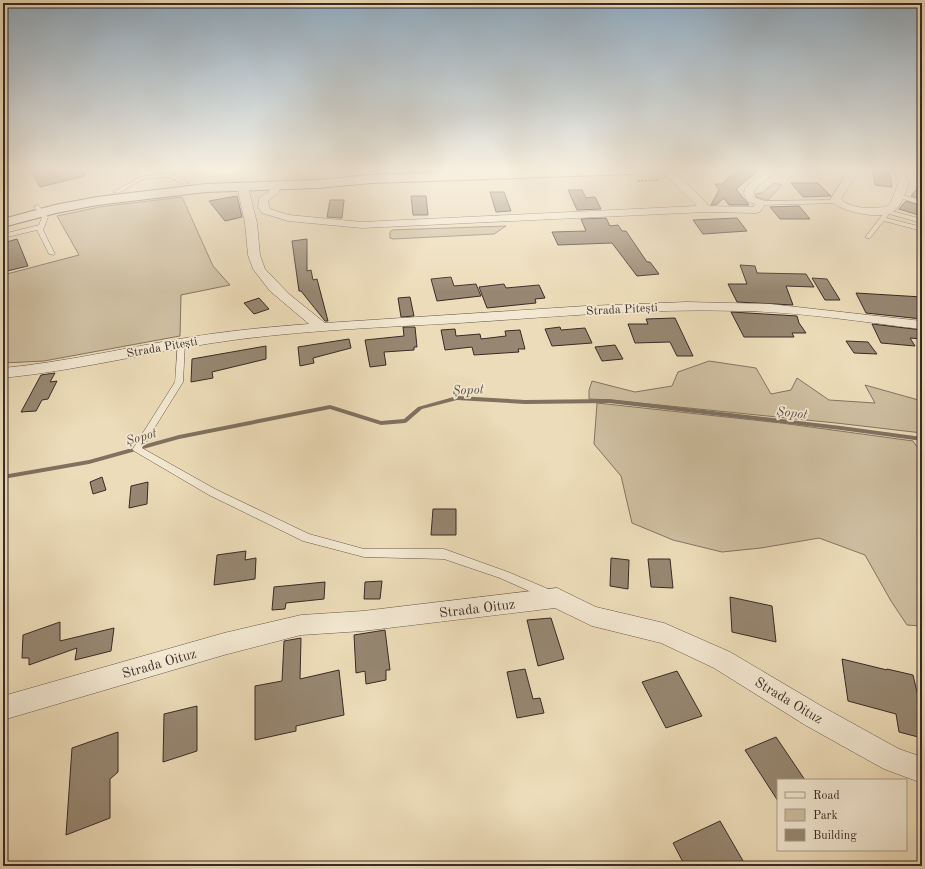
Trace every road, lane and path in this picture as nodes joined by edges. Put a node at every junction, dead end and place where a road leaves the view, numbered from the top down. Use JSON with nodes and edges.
{"nodes":[{"id":1,"x":39,"y":210,"type":"edge"},
{"id":2,"x":36,"y":211,"type":"edge"},
{"id":3,"x":37,"y":211,"type":"edge"},
{"id":4,"x":248,"y":211,"type":"edge"},
{"id":5,"x":266,"y":211,"type":"edge"},
{"id":6,"x":673,"y":211,"type":"edge"},
{"id":7,"x":864,"y":211,"type":"edge"},
{"id":8,"x":890,"y":211,"type":"edge"},
{"id":9,"x":887,"y":214,"type":"junction"},
{"id":10,"x":3,"y":216,"type":"edge"},
{"id":11,"x":922,"y":221,"type":"edge"},
{"id":12,"x":3,"y":223,"type":"edge"},
{"id":13,"x":40,"y":227,"type":"junction"},
{"id":14,"x":922,"y":229,"type":"edge"},
{"id":15,"x":3,"y":236,"type":"edge"},
{"id":16,"x":868,"y":237,"type":"dead end"},
{"id":17,"x":52,"y":254,"type":"dead end"},
{"id":18,"x":922,"y":325,"type":"edge"},
{"id":19,"x":322,"y":327,"type":"junction"},
{"id":20,"x":181,"y":343,"type":"junction"},
{"id":21,"x":3,"y":373,"type":"edge"},
{"id":22,"x":557,"y":598,"type":"junction"},
{"id":23,"x":3,"y":708,"type":"edge"},
{"id":24,"x":922,"y":770,"type":"edge"}],
"edges":[{"from":1,"to":13,"type":"lane"},
{"from":2,"to":10,"type":"street"},
{"from":3,"to":12,"type":"street"},
{"from":4,"to":19,"type":"street"},
{"from":5,"to":6,"type":"street"},
{"from":7,"to":9,"type":"street"},
{"from":8,"to":9,"type":"street"},
{"from":9,"to":11,"type":"lane"},
{"from":9,"to":14,"type":"lane"},
{"from":9,"to":16,"type":"lane"},
{"from":13,"to":15,"type":"lane"},
{"from":13,"to":17,"type":"lane"},
{"from":18,"to":19,"type":"street","name":"Strada Pitești"},
{"from":19,"to":20,"type":"street","name":"Strada Pitești"},
{"from":20,"to":21,"type":"street","name":"Strada Pitești"},
{"from":20,"to":22,"type":"lane"},
{"from":22,"to":23,"type":"street","name":"Strada Oituz"},
{"from":22,"to":24,"type":"street","name":"Strada Oituz"}]}
